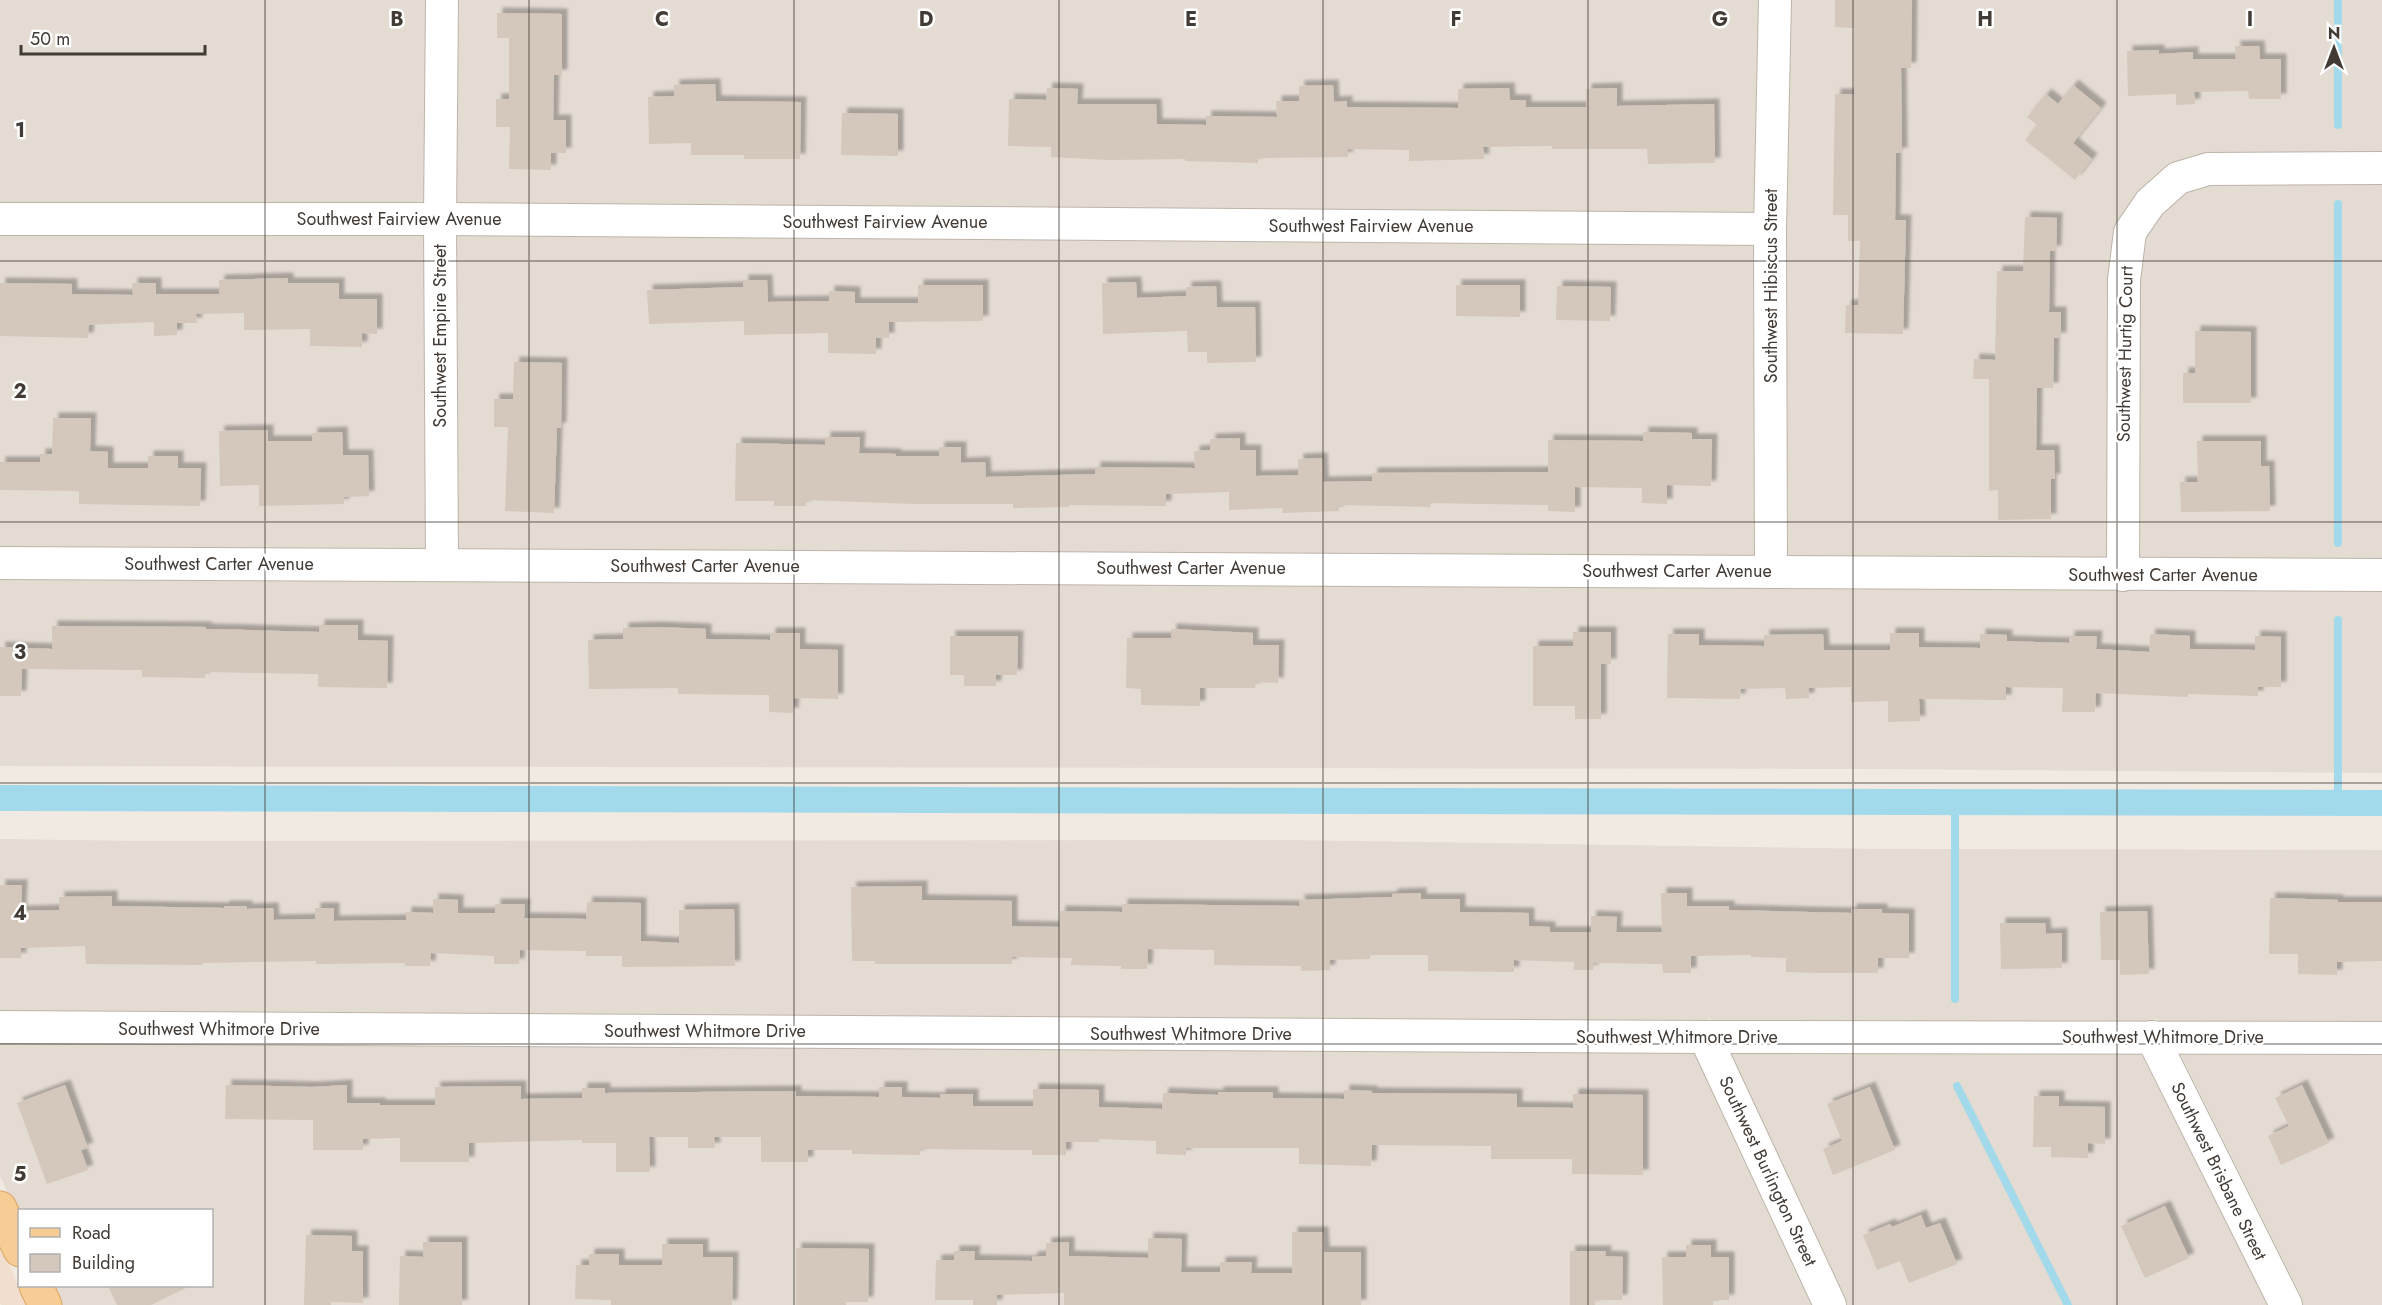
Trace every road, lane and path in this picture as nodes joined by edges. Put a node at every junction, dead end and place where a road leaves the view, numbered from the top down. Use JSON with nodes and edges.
{"nodes":[{"id":1,"x":442,"y":0,"type":"edge"},
{"id":2,"x":1775,"y":0,"type":"edge"},
{"id":3,"x":2382,"y":168,"type":"edge"},
{"id":4,"x":0,"y":219,"type":"edge"},
{"id":5,"x":440,"y":219,"type":"junction"},
{"id":6,"x":1770,"y":229,"type":"junction"},
{"id":7,"x":0,"y":563,"type":"edge"},
{"id":8,"x":442,"y":564,"type":"junction"},
{"id":9,"x":1772,"y":572,"type":"junction"},
{"id":10,"x":2123,"y":575,"type":"junction"},
{"id":11,"x":2382,"y":575,"type":"edge"},
{"id":12,"x":0,"y":1027,"type":"edge"},
{"id":13,"x":1705,"y":1037,"type":"junction"},
{"id":14,"x":2152,"y":1037,"type":"junction"},
{"id":15,"x":2382,"y":1038,"type":"edge"},
{"id":16,"x":0,"y":1208,"type":"edge"},
{"id":17,"x":18,"y":1246,"type":"edge"},
{"id":18,"x":36,"y":1287,"type":"edge"},
{"id":19,"x":45,"y":1305,"type":"edge"},
{"id":20,"x":1830,"y":1305,"type":"edge"},
{"id":21,"x":2286,"y":1305,"type":"edge"}],
"edges":[{"from":1,"to":5,"type":"street","name":"Southwest Empire Street"},
{"from":2,"to":6,"type":"street","name":"Southwest Hibiscus Street"},
{"from":3,"to":10,"type":"street","name":"Southwest Hurtig Court"},
{"from":4,"to":5,"type":"street","name":"Southwest Fairview Avenue"},
{"from":5,"to":6,"type":"street","name":"Southwest Fairview Avenue"},
{"from":5,"to":8,"type":"street","name":"Southwest Empire Street"},
{"from":6,"to":9,"type":"street","name":"Southwest Hibiscus Street"},
{"from":7,"to":8,"type":"street","name":"Southwest Carter Avenue"},
{"from":8,"to":9,"type":"street","name":"Southwest Carter Avenue"},
{"from":9,"to":10,"type":"street","name":"Southwest Carter Avenue"},
{"from":10,"to":11,"type":"street","name":"Southwest Carter Avenue"},
{"from":12,"to":13,"type":"street","name":"Southwest Whitmore Drive"},
{"from":13,"to":14,"type":"street","name":"Southwest Whitmore Drive"},
{"from":13,"to":20,"type":"street","name":"Southwest Burlington Street"},
{"from":14,"to":15,"type":"street","name":"Southwest Whitmore Drive"},
{"from":14,"to":21,"type":"street","name":"Southwest Brisbane Street"},
{"from":16,"to":17,"type":"main road"},
{"from":18,"to":19,"type":"main road"}]}
